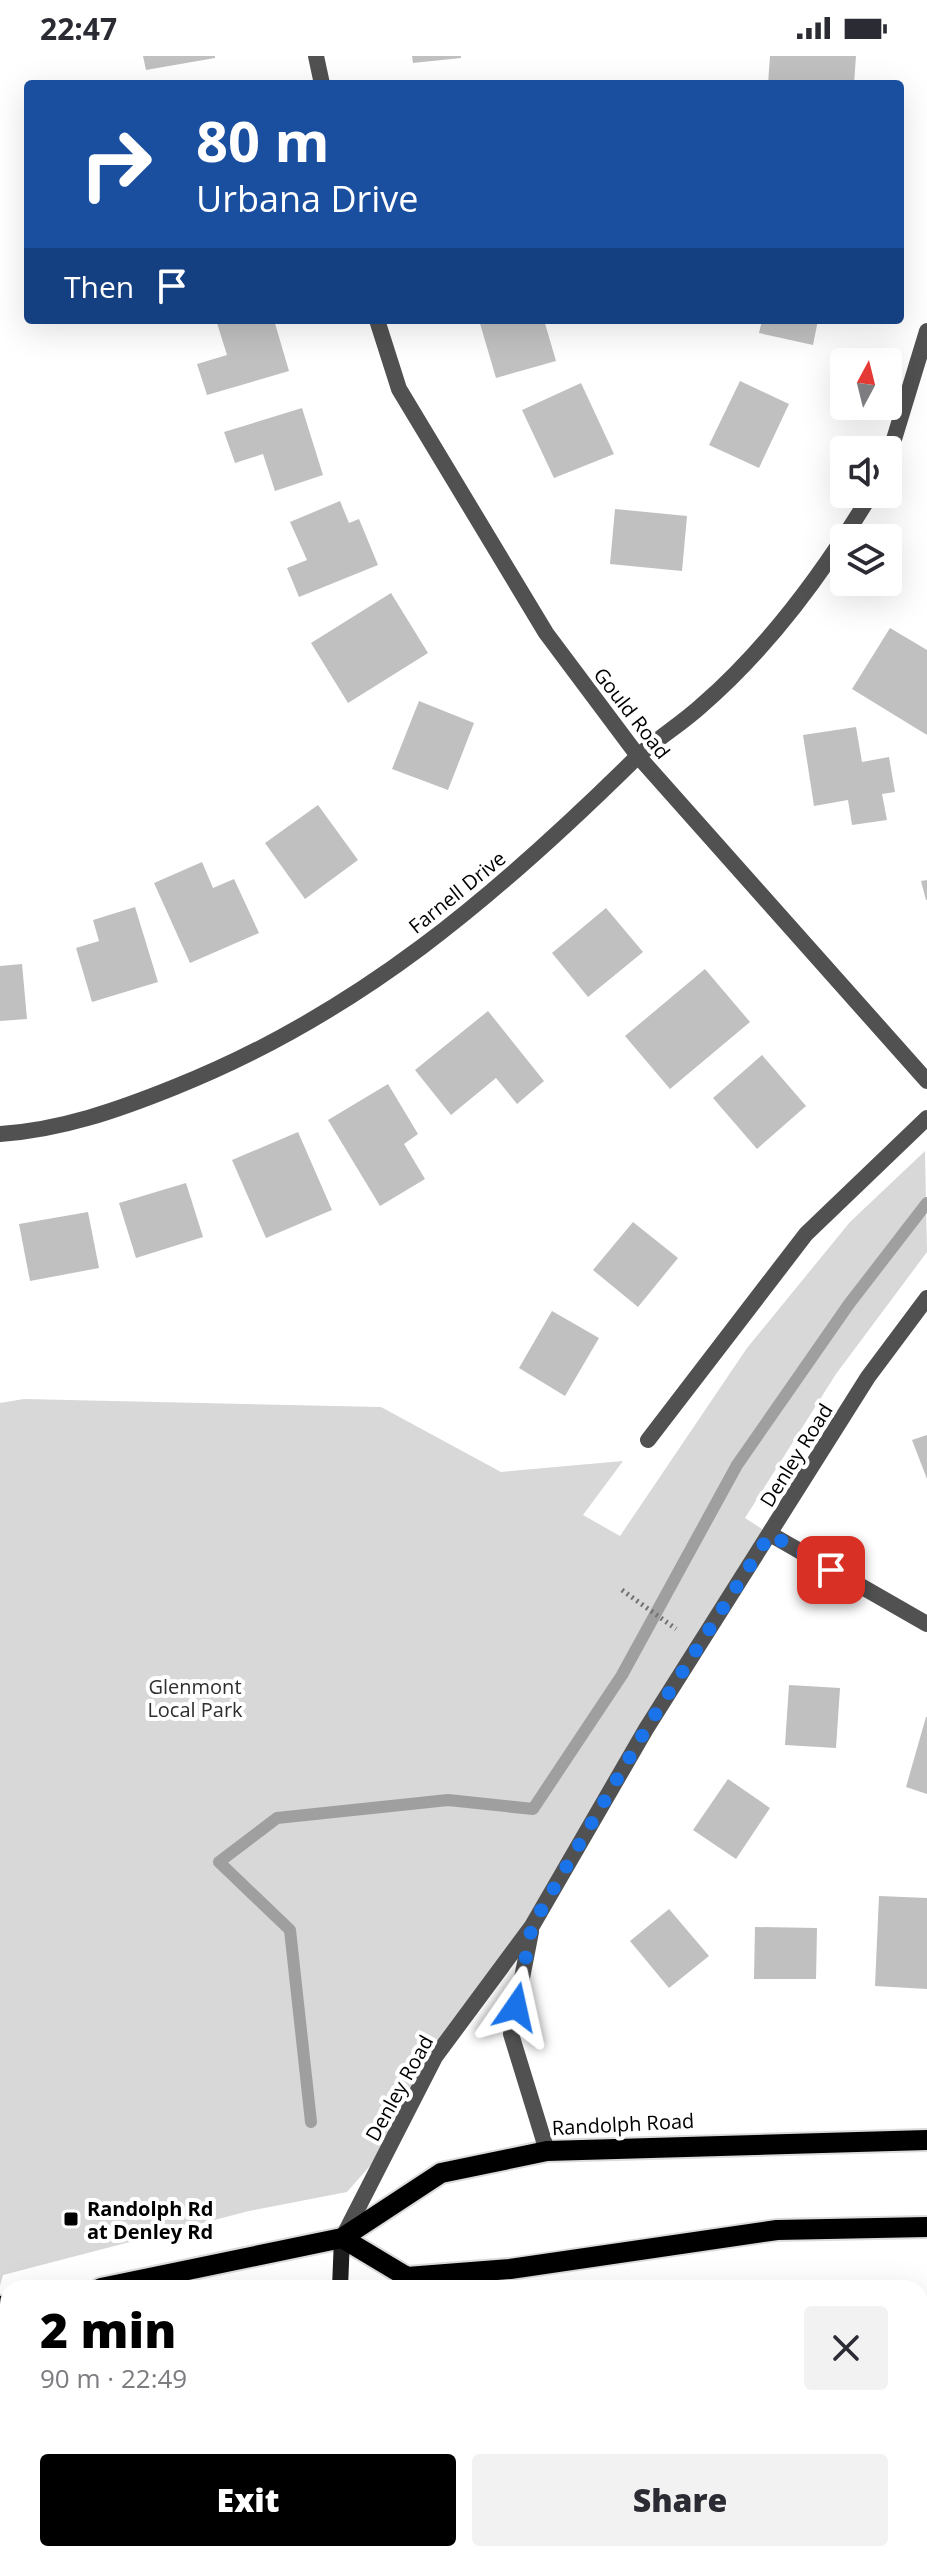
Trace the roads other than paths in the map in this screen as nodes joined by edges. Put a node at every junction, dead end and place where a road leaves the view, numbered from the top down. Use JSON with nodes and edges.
{"nodes":[{"id":1,"x":316,"y":56,"type":"edge"},
{"id":2,"x":321,"y":80,"type":"edge"},
{"id":3,"x":378,"y":324,"type":"edge"},
{"id":4,"x":927,"y":331,"type":"edge"},
{"id":5,"x":895,"y":436,"type":"edge"},
{"id":6,"x":862,"y":508,"type":"edge"},
{"id":7,"x":638,"y":756,"type":"junction"},
{"id":8,"x":927,"y":1081,"type":"edge"},
{"id":9,"x":927,"y":1118,"type":"edge"},
{"id":10,"x":0,"y":1134,"type":"edge"},
{"id":11,"x":927,"y":1298,"type":"edge"},
{"id":12,"x":648,"y":1440,"type":"dead end"},
{"id":13,"x":770,"y":1534,"type":"junction"},
{"id":14,"x":927,"y":1624,"type":"edge"},
{"id":15,"x":532,"y":1926,"type":"junction"},
{"id":16,"x":927,"y":2140,"type":"edge"},
{"id":17,"x":547,"y":2151,"type":"junction"},
{"id":18,"x":927,"y":2227,"type":"edge"},
{"id":19,"x":342,"y":2238,"type":"junction"},
{"id":20,"x":140,"y":2280,"type":"edge"},
{"id":21,"x":340,"y":2280,"type":"edge"}],
"edges":[{"from":1,"to":2,"type":"street"},
{"from":3,"to":7,"type":"street","name":"Gould Road"},
{"from":4,"to":5,"type":"street"},
{"from":6,"to":7,"type":"street","name":"Farnell Drive"},
{"from":7,"to":8,"type":"street","name":"Gould Road"},
{"from":7,"to":10,"type":"street","name":"Farnell Drive"},
{"from":9,"to":12,"type":"street"},
{"from":11,"to":13,"type":"street","name":"Denley Road"},
{"from":13,"to":14,"type":"street"},
{"from":13,"to":15,"type":"street","name":"Denley Road"},
{"from":15,"to":17,"type":"street","name":"Denley Road"},
{"from":15,"to":19,"type":"street","name":"Denley Road"},
{"from":16,"to":17,"type":"main road","name":"Randolph Road"},
{"from":17,"to":19,"type":"main road","name":"Randolph Road"},
{"from":18,"to":19,"type":"main road"},
{"from":19,"to":20,"type":"main road","name":"Randolph Road"},
{"from":19,"to":21,"type":"street"}]}
